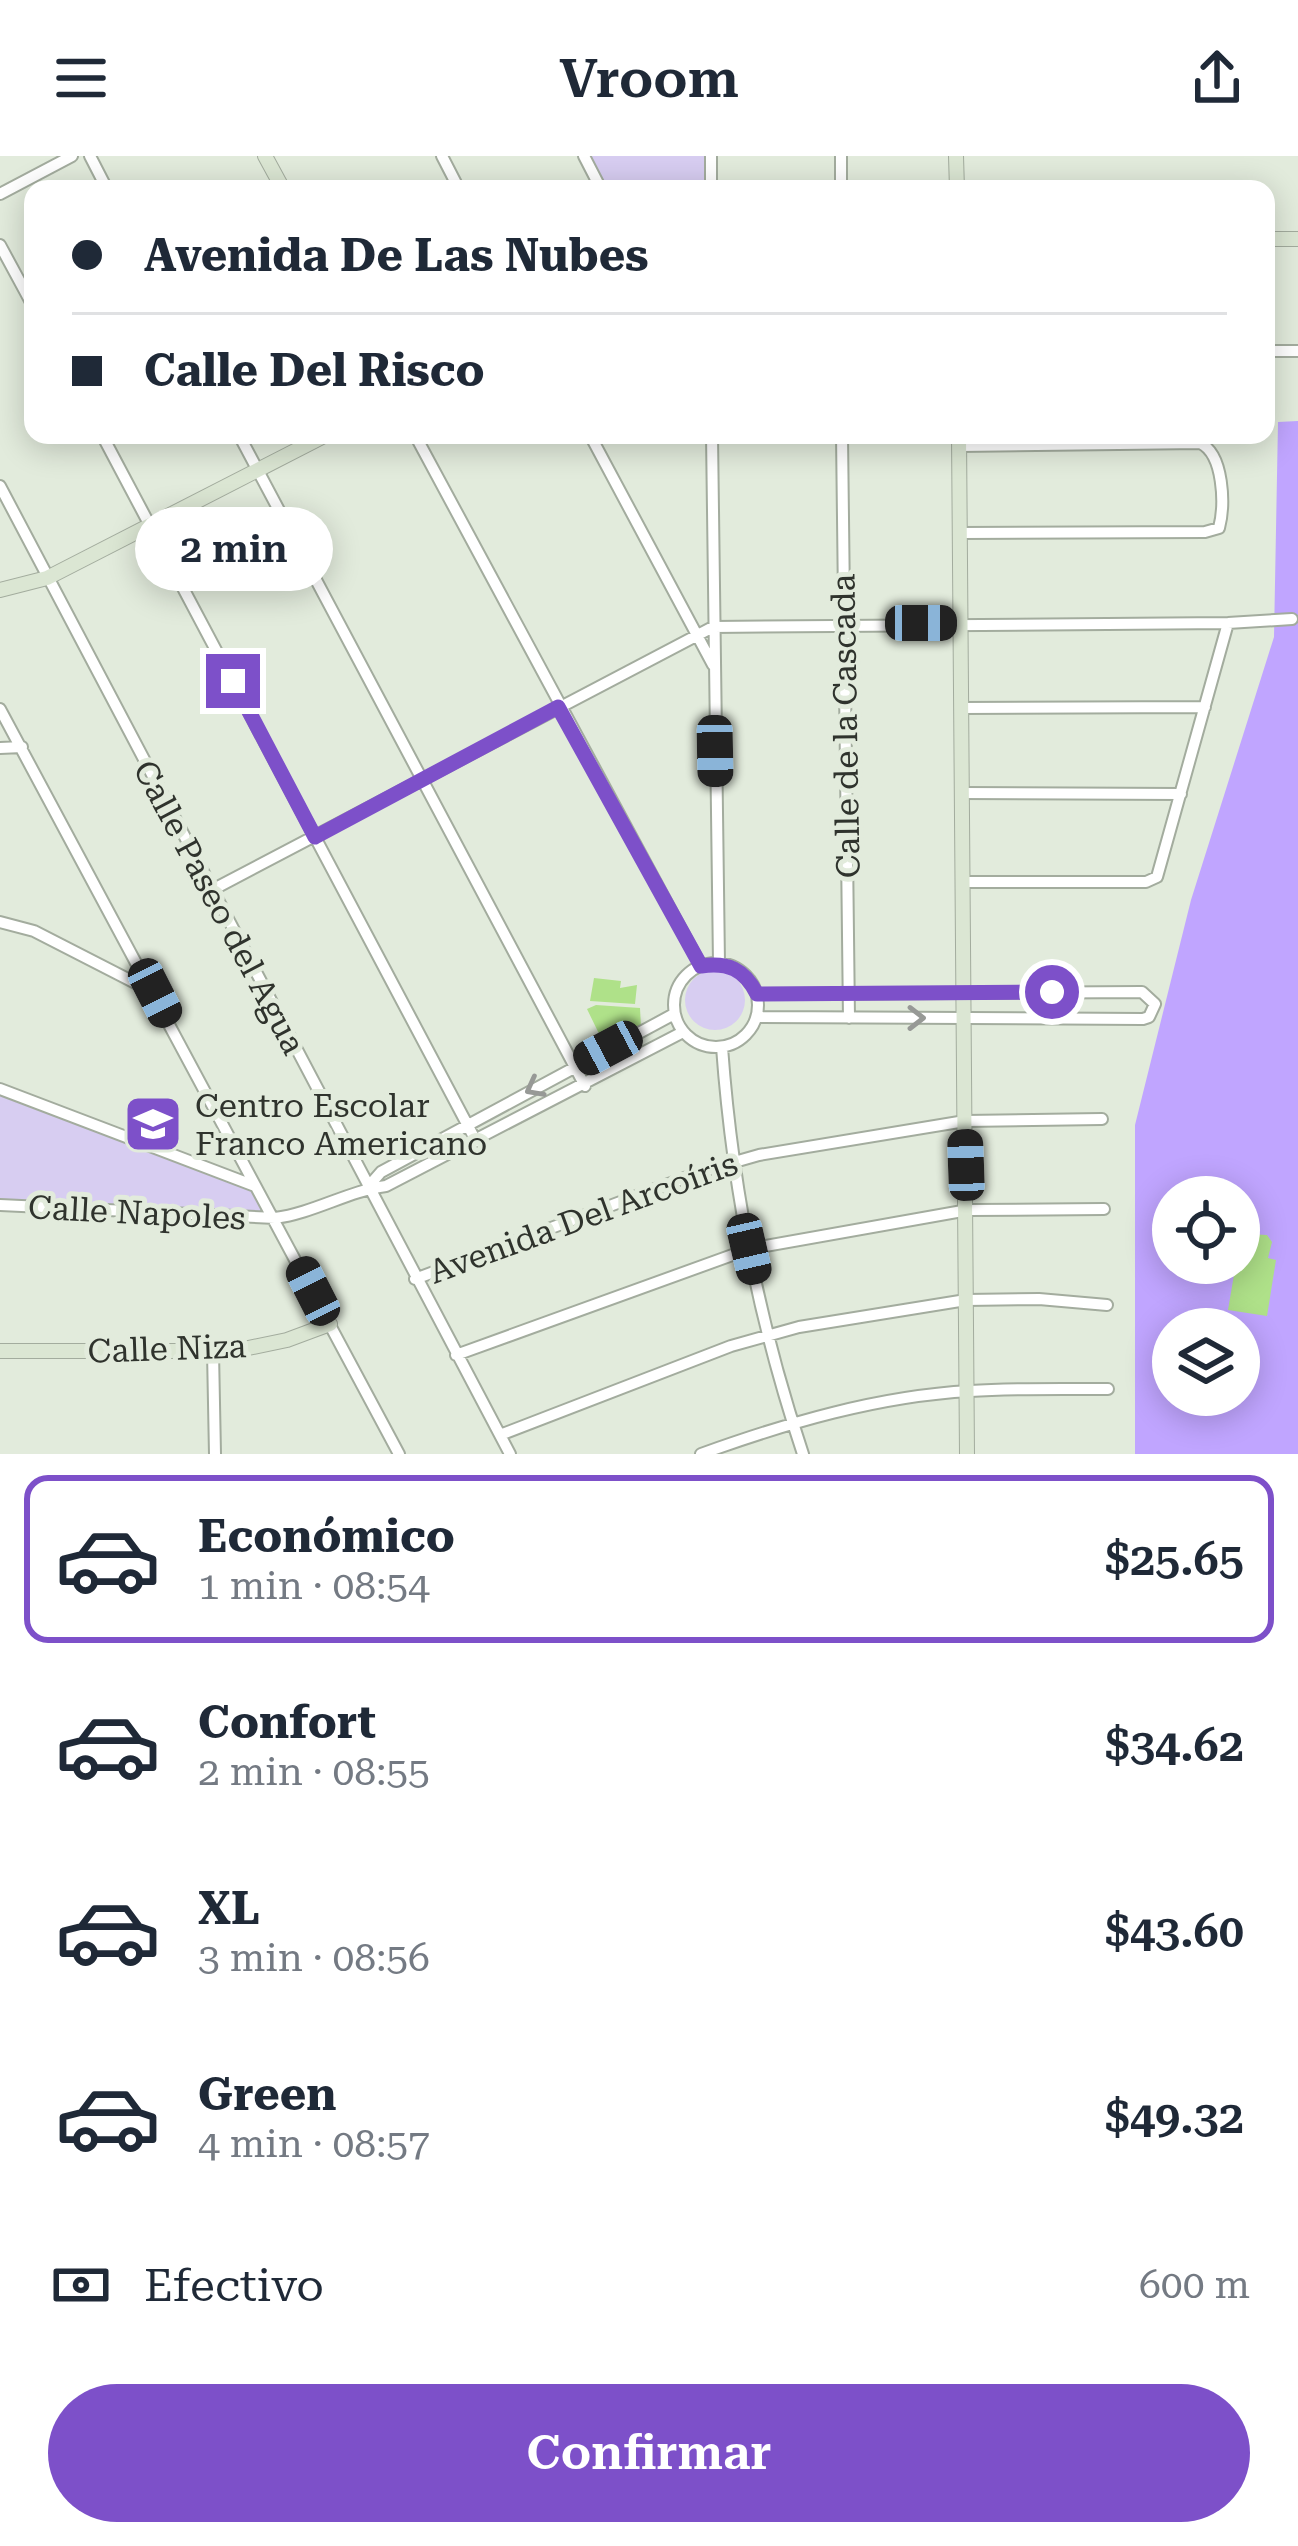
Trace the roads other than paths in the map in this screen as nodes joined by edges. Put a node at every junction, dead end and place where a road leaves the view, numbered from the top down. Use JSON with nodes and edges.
{"nodes":[{"id":1,"x":72,"y":156,"type":"edge"},
{"id":2,"x":27,"y":180,"type":"edge"},
{"id":3,"x":0,"y":245,"type":"edge"},
{"id":4,"x":24,"y":289,"type":"edge"},
{"id":5,"x":107,"y":444,"type":"edge"},
{"id":6,"x":244,"y":444,"type":"edge"},
{"id":7,"x":309,"y":444,"type":"edge"},
{"id":8,"x":420,"y":444,"type":"edge"},
{"id":9,"x":595,"y":444,"type":"edge"},
{"id":10,"x":712,"y":444,"type":"edge"},
{"id":11,"x":842,"y":444,"type":"edge"},
{"id":12,"x":959,"y":444,"type":"edge"},
{"id":13,"x":1202,"y":444,"type":"edge"},
{"id":14,"x":258,"y":470,"type":"junction"},
{"id":15,"x":0,"y":486,"type":"edge"},
{"id":16,"x":151,"y":526,"type":"junction"},
{"id":17,"x":960,"y":533,"type":"junction"},
{"id":18,"x":47,"y":578,"type":"junction"},
{"id":19,"x":0,"y":590,"type":"edge"},
{"id":20,"x":1292,"y":619,"type":"dead end"},
{"id":21,"x":844,"y":623,"type":"junction"},
{"id":22,"x":960,"y":623,"type":"junction"},
{"id":23,"x":1228,"y":623,"type":"junction"},
{"id":24,"x":713,"y":627,"type":"junction"},
{"id":25,"x":696,"y":636,"type":"junction"},
{"id":26,"x":713,"y":666,"type":"junction"},
{"id":27,"x":558,"y":707,"type":"junction"},
{"id":28,"x":1205,"y":707,"type":"junction"},
{"id":29,"x":961,"y":708,"type":"junction"},
{"id":30,"x":0,"y":709,"type":"edge"},
{"id":31,"x":22,"y":747,"type":"junction"},
{"id":32,"x":0,"y":748,"type":"edge"},
{"id":33,"x":422,"y":779,"type":"junction"},
{"id":34,"x":962,"y":793,"type":"junction"},
{"id":35,"x":1181,"y":794,"type":"junction"},
{"id":36,"x":315,"y":837,"type":"junction"},
{"id":37,"x":963,"y":882,"type":"junction"},
{"id":38,"x":212,"y":890,"type":"junction"},
{"id":39,"x":0,"y":922,"type":"edge"},
{"id":40,"x":719,"y":963,"type":"junction"},
{"id":41,"x":701,"y":966,"type":"junction"},
{"id":42,"x":848,"y":992,"type":"junction"},
{"id":43,"x":963,"y":992,"type":"junction"},
{"id":44,"x":155,"y":993,"type":"junction"},
{"id":45,"x":757,"y":994,"type":"junction"},
{"id":46,"x":674,"y":1014,"type":"junction"},
{"id":47,"x":757,"y":1017,"type":"junction"},
{"id":48,"x":849,"y":1018,"type":"junction"},
{"id":49,"x":963,"y":1018,"type":"junction"},
{"id":50,"x":683,"y":1032,"type":"junction"},
{"id":51,"x":722,"y":1047,"type":"junction"},
{"id":52,"x":574,"y":1066,"type":"junction"},
{"id":53,"x":585,"y":1086,"type":"junction"},
{"id":54,"x":0,"y":1089,"type":"edge"},
{"id":55,"x":1102,"y":1119,"type":"dead end"},
{"id":56,"x":965,"y":1120,"type":"junction"},
{"id":57,"x":468,"y":1123,"type":"junction"},
{"id":58,"x":476,"y":1142,"type":"junction"},
{"id":59,"x":734,"y":1161,"type":"junction"},
{"id":60,"x":256,"y":1186,"type":"junction"},
{"id":61,"x":368,"y":1188,"type":"junction"},
{"id":62,"x":0,"y":1205,"type":"edge"},
{"id":63,"x":1104,"y":1209,"type":"dead end"},
{"id":64,"x":968,"y":1210,"type":"junction"},
{"id":65,"x":275,"y":1218,"type":"junction"},
{"id":66,"x":749,"y":1249,"type":"junction"},
{"id":67,"x":415,"y":1279,"type":"junction"},
{"id":68,"x":966,"y":1300,"type":"junction"},
{"id":69,"x":1107,"y":1305,"type":"dead end"},
{"id":70,"x":330,"y":1324,"type":"junction"},
{"id":71,"x":768,"y":1334,"type":"junction"},
{"id":72,"x":0,"y":1351,"type":"edge"},
{"id":73,"x":213,"y":1352,"type":"junction"},
{"id":74,"x":457,"y":1354,"type":"junction"},
{"id":75,"x":1108,"y":1389,"type":"dead end"},
{"id":76,"x":967,"y":1391,"type":"junction"},
{"id":77,"x":793,"y":1423,"type":"junction"},
{"id":78,"x":500,"y":1435,"type":"junction"},
{"id":79,"x":215,"y":1454,"type":"edge"},
{"id":80,"x":398,"y":1454,"type":"edge"},
{"id":81,"x":509,"y":1454,"type":"edge"},
{"id":82,"x":701,"y":1454,"type":"edge"},
{"id":83,"x":803,"y":1454,"type":"edge"},
{"id":84,"x":967,"y":1454,"type":"edge"}],
"edges":[{"from":1,"to":2,"type":"street"},
{"from":3,"to":4,"type":"street"},
{"from":5,"to":16,"type":"street"},
{"from":6,"to":14,"type":"street"},
{"from":7,"to":14,"type":"main road"},
{"from":8,"to":27,"type":"street"},
{"from":9,"to":25,"type":"street"},
{"from":10,"to":24,"type":"street"},
{"from":11,"to":21,"type":"street","name":"Calle de la Cascada"},
{"from":12,"to":17,"type":"main road"},
{"from":13,"to":17,"type":"street"},
{"from":14,"to":16,"type":"main road"},
{"from":14,"to":33,"type":"street"},
{"from":15,"to":18,"type":"street","name":"Calle Paseo del Agua"},
{"from":16,"to":18,"type":"main road"},
{"from":16,"to":36,"type":"street"},
{"from":17,"to":22,"type":"main road"},
{"from":18,"to":19,"type":"main road"},
{"from":18,"to":38,"type":"street","name":"Calle Paseo del Agua"},
{"from":20,"to":23,"type":"street"},
{"from":21,"to":22,"type":"street"},
{"from":21,"to":24,"type":"street"},
{"from":21,"to":42,"type":"street","name":"Calle de la Cascada"},
{"from":22,"to":23,"type":"street"},
{"from":22,"to":29,"type":"main road"},
{"from":23,"to":28,"type":"street"},
{"from":24,"to":25,"type":"street"},
{"from":24,"to":26,"type":"street"},
{"from":25,"to":26,"type":"street"},
{"from":25,"to":27,"type":"street"},
{"from":26,"to":40,"type":"street"},
{"from":27,"to":33,"type":"street"},
{"from":27,"to":41,"type":"street"},
{"from":28,"to":29,"type":"street"},
{"from":28,"to":35,"type":"street"},
{"from":29,"to":34,"type":"main road"},
{"from":30,"to":31,"type":"street"},
{"from":31,"to":32,"type":"street"},
{"from":31,"to":44,"type":"street"},
{"from":33,"to":36,"type":"street"},
{"from":33,"to":52,"type":"street"},
{"from":34,"to":35,"type":"street"},
{"from":34,"to":37,"type":"main road"},
{"from":35,"to":37,"type":"street"},
{"from":36,"to":38,"type":"street"},
{"from":36,"to":57,"type":"street"},
{"from":37,"to":43,"type":"main road"},
{"from":38,"to":61,"type":"street","name":"Calle Paseo del Agua"},
{"from":39,"to":44,"type":"street"},
{"from":40,"to":41,"type":"street"},
{"from":40,"to":45,"type":"street"},
{"from":41,"to":46,"type":"street"},
{"from":42,"to":43,"type":"street"},
{"from":42,"to":45,"type":"street"},
{"from":42,"to":48,"type":"street","name":"Calle de la Cascada"},
{"from":43,"to":49,"type":"main road"},
{"from":43,"to":49,"type":"street"},
{"from":44,"to":60,"type":"street"},
{"from":45,"to":47,"type":"street"},
{"from":46,"to":50,"type":"street"},
{"from":46,"to":52,"type":"street"},
{"from":47,"to":48,"type":"street"},
{"from":47,"to":51,"type":"street"},
{"from":48,"to":49,"type":"street","one_way":true},
{"from":49,"to":56,"type":"main road"},
{"from":50,"to":51,"type":"street"},
{"from":50,"to":53,"type":"street"},
{"from":51,"to":59,"type":"street"},
{"from":52,"to":53,"type":"street"},
{"from":52,"to":57,"type":"street","one_way":true},
{"from":53,"to":58,"type":"street"},
{"from":54,"to":60,"type":"street"},
{"from":55,"to":56,"type":"street","name":"Avenida Del Arcoíris"},
{"from":56,"to":59,"type":"street","name":"Avenida Del Arcoíris"},
{"from":56,"to":64,"type":"main road"},
{"from":57,"to":58,"type":"street"},
{"from":57,"to":61,"type":"street"},
{"from":58,"to":61,"type":"street"},
{"from":59,"to":66,"type":"street"},
{"from":59,"to":67,"type":"street","name":"Avenida Del Arcoíris"},
{"from":60,"to":65,"type":"street"},
{"from":61,"to":65,"type":"street"},
{"from":61,"to":67,"type":"street","name":"Calle Paseo del Agua"},
{"from":62,"to":65,"type":"street","name":"Calle Napoles"},
{"from":63,"to":64,"type":"street"},
{"from":64,"to":66,"type":"street"},
{"from":64,"to":68,"type":"main road"},
{"from":65,"to":70,"type":"street"},
{"from":66,"to":71,"type":"street"},
{"from":66,"to":74,"type":"street"},
{"from":67,"to":74,"type":"street","name":"Calle Paseo del Agua"},
{"from":68,"to":69,"type":"street"},
{"from":68,"to":71,"type":"street"},
{"from":68,"to":76,"type":"main road"},
{"from":70,"to":73,"type":"main road","name":"Calle Niza"},
{"from":70,"to":80,"type":"street"},
{"from":71,"to":77,"type":"street"},
{"from":71,"to":78,"type":"street"},
{"from":72,"to":73,"type":"main road","name":"Calle Niza"},
{"from":73,"to":79,"type":"street"},
{"from":74,"to":78,"type":"street","name":"Calle Paseo del Agua"},
{"from":75,"to":76,"type":"street"},
{"from":76,"to":77,"type":"street"},
{"from":76,"to":84,"type":"main road"},
{"from":77,"to":82,"type":"street"},
{"from":77,"to":83,"type":"street"},
{"from":78,"to":81,"type":"street","name":"Calle Paseo del Agua"}]}
